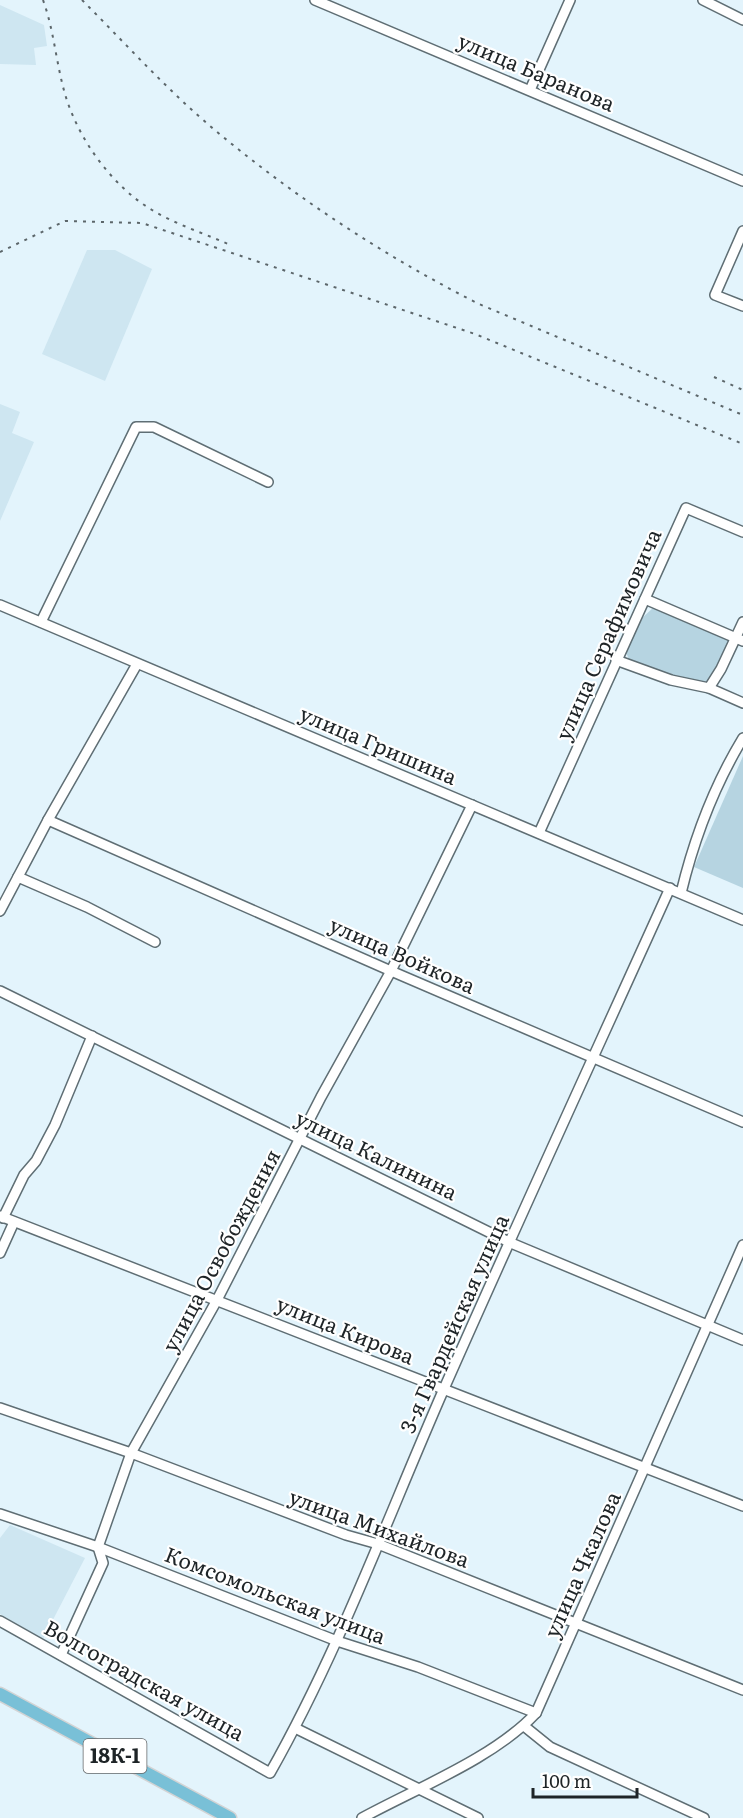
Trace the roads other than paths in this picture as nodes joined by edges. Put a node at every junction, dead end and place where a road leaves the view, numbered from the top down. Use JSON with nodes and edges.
{"nodes":[{"id":1,"x":315,"y":0,"type":"edge"},
{"id":2,"x":570,"y":0,"type":"edge"},
{"id":3,"x":703,"y":0,"type":"edge"},
{"id":4,"x":743,"y":20,"type":"edge"},
{"id":5,"x":530,"y":90,"type":"junction"},
{"id":6,"x":743,"y":181,"type":"edge"},
{"id":7,"x":743,"y":231,"type":"edge"},
{"id":8,"x":743,"y":306,"type":"edge"},
{"id":9,"x":268,"y":482,"type":"dead end"},
{"id":10,"x":743,"y":532,"type":"edge"},
{"id":11,"x":645,"y":599,"type":"junction"},
{"id":12,"x":0,"y":605,"type":"edge"},
{"id":13,"x":40,"y":622,"type":"junction"},
{"id":14,"x":743,"y":622,"type":"edge"},
{"id":15,"x":740,"y":639,"type":"edge"},
{"id":16,"x":616,"y":660,"type":"junction"},
{"id":17,"x":137,"y":664,"type":"junction"},
{"id":18,"x":709,"y":688,"type":"junction"},
{"id":19,"x":743,"y":703,"type":"edge"},
{"id":20,"x":743,"y":738,"type":"edge"},
{"id":21,"x":472,"y":805,"type":"junction"},
{"id":22,"x":48,"y":820,"type":"junction"},
{"id":23,"x":539,"y":833,"type":"junction"},
{"id":24,"x":18,"y":877,"type":"junction"},
{"id":25,"x":670,"y":888,"type":"junction"},
{"id":26,"x":681,"y":893,"type":"junction"},
{"id":27,"x":0,"y":911,"type":"edge"},
{"id":28,"x":743,"y":920,"type":"edge"},
{"id":29,"x":155,"y":942,"type":"dead end"},
{"id":30,"x":390,"y":971,"type":"junction"},
{"id":31,"x":0,"y":991,"type":"edge"},
{"id":32,"x":92,"y":1036,"type":"junction"},
{"id":33,"x":593,"y":1058,"type":"junction"},
{"id":34,"x":743,"y":1122,"type":"edge"},
{"id":35,"x":302,"y":1139,"type":"junction"},
{"id":36,"x":2,"y":1217,"type":"edge"},
{"id":37,"x":14,"y":1222,"type":"junction"},
{"id":38,"x":511,"y":1243,"type":"junction"},
{"id":39,"x":743,"y":1245,"type":"edge"},
{"id":40,"x":0,"y":1253,"type":"edge"},
{"id":41,"x":218,"y":1300,"type":"junction"},
{"id":42,"x":708,"y":1325,"type":"junction"},
{"id":43,"x":743,"y":1340,"type":"edge"},
{"id":44,"x":444,"y":1390,"type":"junction"},
{"id":45,"x":0,"y":1408,"type":"edge"},
{"id":46,"x":131,"y":1453,"type":"junction"},
{"id":47,"x":645,"y":1467,"type":"junction"},
{"id":48,"x":743,"y":1506,"type":"edge"},
{"id":49,"x":0,"y":1514,"type":"edge"},
{"id":50,"x":378,"y":1544,"type":"junction"},
{"id":51,"x":98,"y":1547,"type":"junction"},
{"id":52,"x":0,"y":1621,"type":"edge"},
{"id":53,"x":577,"y":1625,"type":"junction"},
{"id":54,"x":337,"y":1641,"type":"junction"},
{"id":55,"x":61,"y":1655,"type":"junction"},
{"id":56,"x":743,"y":1690,"type":"edge"},
{"id":57,"x":0,"y":1694,"type":"edge"},
{"id":58,"x":536,"y":1713,"type":"junction"},
{"id":59,"x":524,"y":1726,"type":"junction"},
{"id":60,"x":295,"y":1728,"type":"junction"},
{"id":61,"x":270,"y":1773,"type":"joint"},
{"id":62,"x":418,"y":1788,"type":"junction"},
{"id":63,"x":231,"y":1818,"type":"edge"},
{"id":64,"x":362,"y":1818,"type":"edge"},
{"id":65,"x":478,"y":1818,"type":"edge"},
{"id":66,"x":704,"y":1818,"type":"edge"}],
"edges":[{"from":1,"to":5,"type":"street","name":"улица Баранова"},
{"from":2,"to":5,"type":"street"},
{"from":3,"to":4,"type":"street"},
{"from":5,"to":6,"type":"street","name":"улица Баранова"},
{"from":7,"to":8,"type":"street"},
{"from":9,"to":13,"type":"street"},
{"from":10,"to":11,"type":"street","name":"улица Серафимовича"},
{"from":11,"to":15,"type":"street"},
{"from":11,"to":16,"type":"street","name":"улица Серафимовича"},
{"from":12,"to":13,"type":"street","name":"улица Гришина"},
{"from":13,"to":17,"type":"street","name":"улица Гришина"},
{"from":14,"to":15,"type":"street"},
{"from":15,"to":18,"type":"street"},
{"from":16,"to":18,"type":"street"},
{"from":16,"to":23,"type":"street","name":"улица Серафимовича"},
{"from":17,"to":21,"type":"street","name":"улица Гришина"},
{"from":17,"to":22,"type":"street"},
{"from":18,"to":19,"type":"street"},
{"from":20,"to":26,"type":"street"},
{"from":21,"to":23,"type":"street","name":"улица Гришина"},
{"from":21,"to":30,"type":"street","name":"улица Освобождения"},
{"from":22,"to":24,"type":"street"},
{"from":22,"to":30,"type":"street","name":"улица Войкова"},
{"from":23,"to":25,"type":"street","name":"улица Гришина"},
{"from":24,"to":27,"type":"street"},
{"from":24,"to":29,"type":"street"},
{"from":25,"to":26,"type":"street","name":"улица Гришина"},
{"from":25,"to":33,"type":"street","name":"3-я Гвардейская улица"},
{"from":26,"to":28,"type":"street","name":"улица Гришина"},
{"from":30,"to":33,"type":"street","name":"улица Войкова"},
{"from":30,"to":35,"type":"street","name":"улица Освобождения"},
{"from":31,"to":32,"type":"street","name":"улица Калинина"},
{"from":32,"to":35,"type":"street","name":"улица Калинина"},
{"from":32,"to":36,"type":"street"},
{"from":33,"to":34,"type":"street","name":"улица Войкова"},
{"from":33,"to":38,"type":"street","name":"3-я Гвардейская улица"},
{"from":35,"to":38,"type":"street","name":"улица Калинина"},
{"from":35,"to":41,"type":"street","name":"улица Освобождения"},
{"from":36,"to":37,"type":"street","name":"улица Кирова"},
{"from":37,"to":40,"type":"street"},
{"from":37,"to":41,"type":"street","name":"улица Кирова"},
{"from":38,"to":42,"type":"street","name":"улица Калинина"},
{"from":38,"to":44,"type":"street","name":"3-я Гвардейская улица"},
{"from":39,"to":42,"type":"street","name":"улица Чкалова"},
{"from":41,"to":44,"type":"street","name":"улица Кирова"},
{"from":41,"to":46,"type":"street","name":"улица Освобождения"},
{"from":42,"to":43,"type":"street","name":"улица Калинина"},
{"from":42,"to":47,"type":"street","name":"улица Чкалова"},
{"from":44,"to":47,"type":"street","name":"улица Кирова"},
{"from":44,"to":50,"type":"street","name":"3-я Гвардейская улица"},
{"from":45,"to":46,"type":"street","name":"улица Михайлова"},
{"from":46,"to":50,"type":"street","name":"улица Михайлова"},
{"from":46,"to":51,"type":"street","name":"улица Освобождения"},
{"from":47,"to":48,"type":"street","name":"улица Кирова"},
{"from":47,"to":53,"type":"street","name":"улица Чкалова"},
{"from":49,"to":51,"type":"street","name":"Комсомольская улица"},
{"from":50,"to":53,"type":"street","name":"улица Михайлова"},
{"from":50,"to":54,"type":"street","name":"3-я Гвардейская улица"},
{"from":51,"to":54,"type":"street","name":"Комсомольская улица"},
{"from":51,"to":55,"type":"street","name":"улица Освобождения"},
{"from":52,"to":55,"type":"street","name":"Волгоградская улица"},
{"from":53,"to":56,"type":"street","name":"улица Михайлова"},
{"from":53,"to":58,"type":"street","name":"улица Чкалова"},
{"from":54,"to":58,"type":"street","name":"Комсомольская улица"},
{"from":54,"to":60,"type":"street","name":"3-я Гвардейская улица"},
{"from":55,"to":61,"type":"street","name":"Волгоградская улица"},
{"from":57,"to":63,"type":"main road","number":"18К-1"},
{"from":58,"to":59,"type":"street","name":"улица Чкалова"},
{"from":59,"to":62,"type":"street","name":"улица Чкалова"},
{"from":59,"to":66,"type":"street"},
{"from":60,"to":61,"type":"street","name":"3-я Гвардейская улица"},
{"from":60,"to":62,"type":"street"},
{"from":62,"to":64,"type":"street","name":"улица Чкалова"},
{"from":62,"to":65,"type":"street"}]}
